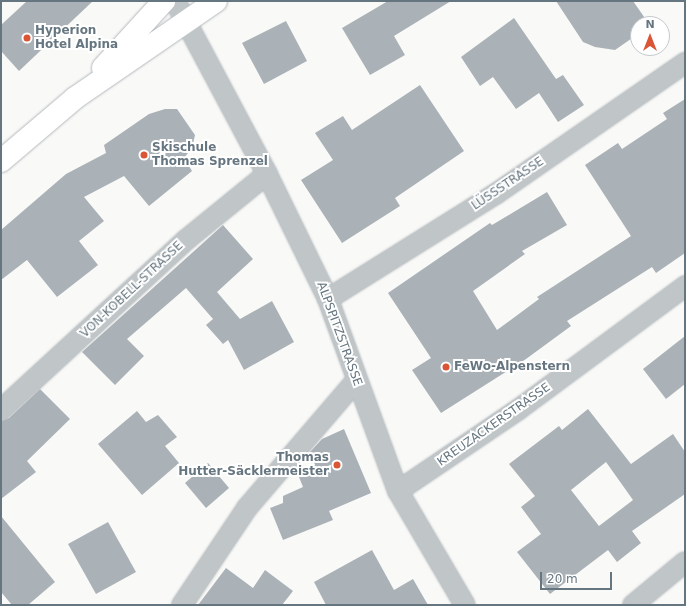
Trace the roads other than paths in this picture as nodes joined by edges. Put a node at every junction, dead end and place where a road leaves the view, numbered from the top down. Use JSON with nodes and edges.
{"nodes":[{"id":1,"x":164,"y":1,"type":"edge"},
{"id":2,"x":175,"y":1,"type":"edge"},
{"id":3,"x":216,"y":1,"type":"edge"},
{"id":4,"x":185,"y":21,"type":"junction"},
{"id":5,"x":685,"y":63,"type":"edge"},
{"id":6,"x":75,"y":98,"type":"junction"},
{"id":7,"x":1,"y":161,"type":"edge"},
{"id":8,"x":267,"y":174,"type":"junction"},
{"id":9,"x":685,"y":286,"type":"edge"},
{"id":10,"x":328,"y":299,"type":"junction"},
{"id":11,"x":356,"y":382,"type":"junction"},
{"id":12,"x":1,"y":410,"type":"edge"},
{"id":13,"x":398,"y":491,"type":"junction"},
{"id":14,"x":685,"y":562,"type":"edge"},
{"id":15,"x":182,"y":605,"type":"edge"},
{"id":16,"x":465,"y":605,"type":"edge"},
{"id":17,"x":633,"y":605,"type":"edge"}],
"edges":[{"from":1,"to":6,"type":"main road"},
{"from":2,"to":4,"type":"street","name":"ALPSPITZSTRASSE"},
{"from":3,"to":4,"type":"main road"},
{"from":4,"to":6,"type":"main road"},
{"from":4,"to":8,"type":"street","name":"ALPSPITZSTRASSE"},
{"from":5,"to":10,"type":"street","name":"LÜSSSTRASSE"},
{"from":6,"to":7,"type":"main road"},
{"from":8,"to":10,"type":"street","name":"ALPSPITZSTRASSE"},
{"from":8,"to":12,"type":"street","name":"VON-KOBELL-STRASSE"},
{"from":9,"to":13,"type":"street","name":"KREUZACKERSTRASSE"},
{"from":10,"to":11,"type":"street","name":"ALPSPITZSTRASSE"},
{"from":11,"to":13,"type":"street","name":"ALPSPITZSTRASSE"},
{"from":11,"to":15,"type":"street"},
{"from":13,"to":16,"type":"street","name":"ALPSPITZSTRASSE"},
{"from":14,"to":17,"type":"street"}]}
